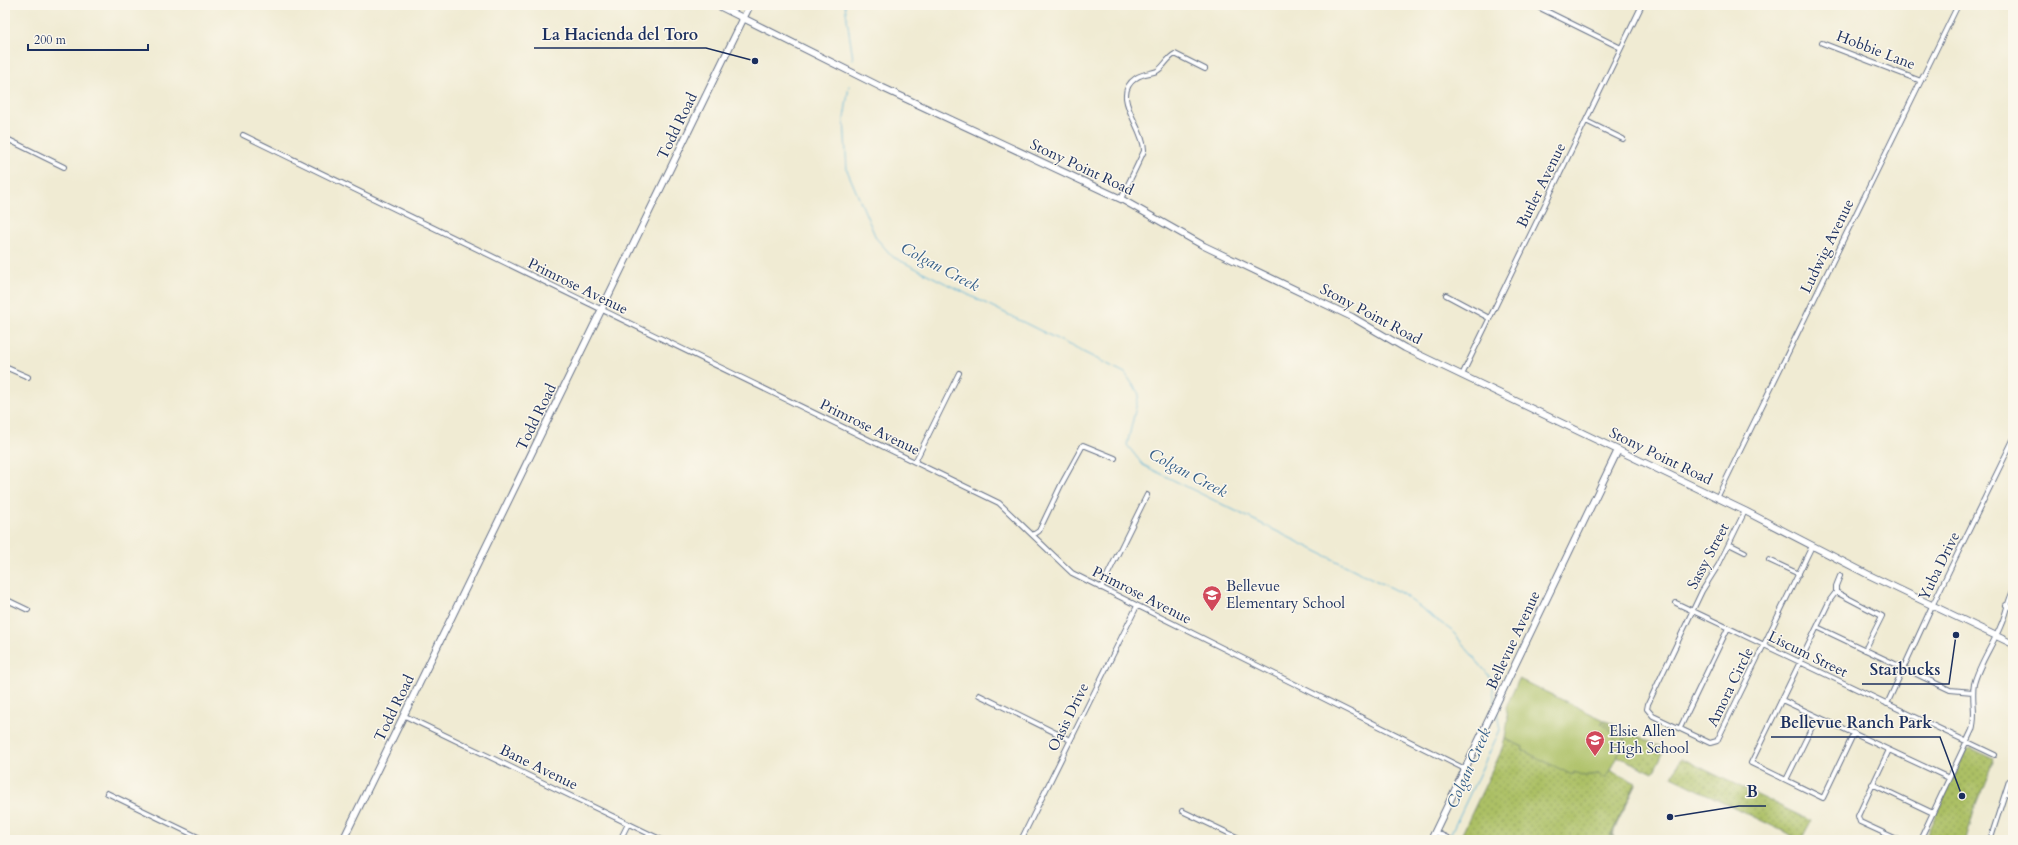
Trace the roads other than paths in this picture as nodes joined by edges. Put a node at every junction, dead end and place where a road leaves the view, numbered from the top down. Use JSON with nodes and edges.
{"nodes":[{"id":1,"x":717,"y":5,"type":"edge"},
{"id":2,"x":750,"y":5,"type":"edge"},
{"id":3,"x":1534,"y":5,"type":"edge"},
{"id":4,"x":1642,"y":5,"type":"edge"},
{"id":5,"x":1958,"y":5,"type":"edge"},
{"id":6,"x":744,"y":18,"type":"junction"},
{"id":7,"x":1822,"y":43,"type":"dead end"},
{"id":8,"x":1621,"y":48,"type":"junction"},
{"id":9,"x":1205,"y":69,"type":"dead end"},
{"id":10,"x":1921,"y":81,"type":"junction"},
{"id":11,"x":1586,"y":121,"type":"junction"},
{"id":12,"x":243,"y":135,"type":"dead end"},
{"id":13,"x":5,"y":138,"type":"edge"},
{"id":14,"x":1623,"y":139,"type":"dead end"},
{"id":15,"x":64,"y":167,"type":"dead end"},
{"id":16,"x":1121,"y":199,"type":"junction"},
{"id":17,"x":1446,"y":295,"type":"dead end"},
{"id":18,"x":602,"y":311,"type":"junction"},
{"id":19,"x":1489,"y":318,"type":"junction"},
{"id":20,"x":5,"y":367,"type":"edge"},
{"id":21,"x":959,"y":373,"type":"dead end"},
{"id":22,"x":1462,"y":375,"type":"junction"},
{"id":23,"x":28,"y":377,"type":"dead end"},
{"id":24,"x":2013,"y":440,"type":"edge"},
{"id":25,"x":1618,"y":450,"type":"junction"},
{"id":26,"x":1115,"y":458,"type":"dead end"},
{"id":27,"x":916,"y":462,"type":"junction"},
{"id":28,"x":1148,"y":495,"type":"dead end"},
{"id":29,"x":1718,"y":498,"type":"junction"},
{"id":30,"x":1745,"y":511,"type":"junction"},
{"id":31,"x":1033,"y":535,"type":"junction"},
{"id":32,"x":1729,"y":544,"type":"junction"},
{"id":33,"x":1812,"y":546,"type":"junction"},
{"id":34,"x":1745,"y":552,"type":"dead end"},
{"id":35,"x":1769,"y":560,"type":"dead end"},
{"id":36,"x":1798,"y":574,"type":"junction"},
{"id":37,"x":1840,"y":576,"type":"dead end"},
{"id":38,"x":1101,"y":588,"type":"junction"},
{"id":39,"x":2013,"y":591,"type":"edge"},
{"id":40,"x":1836,"y":592,"type":"junction"},
{"id":41,"x":5,"y":599,"type":"edge"},
{"id":42,"x":1676,"y":603,"type":"dead end"},
{"id":43,"x":2006,"y":605,"type":"junction"},
{"id":44,"x":1137,"y":606,"type":"junction"},
{"id":45,"x":1932,"y":606,"type":"junction"},
{"id":46,"x":2013,"y":608,"type":"edge"},
{"id":47,"x":28,"y":610,"type":"dead end"},
{"id":48,"x":1693,"y":611,"type":"junction"},
{"id":49,"x":1817,"y":627,"type":"junction"},
{"id":50,"x":1728,"y":628,"type":"junction"},
{"id":51,"x":1996,"y":636,"type":"junction"},
{"id":52,"x":2013,"y":644,"type":"edge"},
{"id":53,"x":1764,"y":646,"type":"junction"},
{"id":54,"x":1865,"y":650,"type":"junction"},
{"id":55,"x":1799,"y":663,"type":"junction"},
{"id":56,"x":1905,"y":668,"type":"junction"},
{"id":57,"x":1973,"y":692,"type":"junction"},
{"id":58,"x":979,"y":695,"type":"dead end"},
{"id":59,"x":1782,"y":700,"type":"junction"},
{"id":60,"x":1887,"y":704,"type":"junction"},
{"id":61,"x":405,"y":716,"type":"junction"},
{"id":62,"x":1817,"y":717,"type":"junction"},
{"id":63,"x":1680,"y":728,"type":"junction"},
{"id":64,"x":1854,"y":733,"type":"junction"},
{"id":65,"x":1070,"y":740,"type":"junction"},
{"id":66,"x":1967,"y":742,"type":"junction"},
{"id":67,"x":1889,"y":750,"type":"junction"},
{"id":68,"x":1995,"y":755,"type":"dead end"},
{"id":69,"x":1466,"y":769,"type":"junction"},
{"id":70,"x":1950,"y":778,"type":"junction"},
{"id":71,"x":1786,"y":780,"type":"junction"},
{"id":72,"x":2010,"y":780,"type":"dead end"},
{"id":73,"x":1872,"y":784,"type":"junction"},
{"id":74,"x":107,"y":793,"type":"dead end"},
{"id":75,"x":2006,"y":794,"type":"junction"},
{"id":76,"x":2013,"y":796,"type":"edge"},
{"id":77,"x":1182,"y":811,"type":"dead end"},
{"id":78,"x":1933,"y":813,"type":"junction"},
{"id":79,"x":628,"y":824,"type":"junction"},
{"id":80,"x":1435,"y":832,"type":"junction"},
{"id":81,"x":204,"y":840,"type":"edge"},
{"id":82,"x":344,"y":840,"type":"edge"},
{"id":83,"x":620,"y":840,"type":"edge"},
{"id":84,"x":662,"y":840,"type":"edge"},
{"id":85,"x":1021,"y":840,"type":"edge"},
{"id":86,"x":1243,"y":840,"type":"edge"},
{"id":87,"x":1431,"y":840,"type":"edge"},
{"id":88,"x":1452,"y":840,"type":"edge"},
{"id":89,"x":1899,"y":840,"type":"edge"},
{"id":90,"x":1920,"y":840,"type":"edge"},
{"id":91,"x":1990,"y":840,"type":"edge"}],
"edges":[{"from":1,"to":6,"type":"main road","name":"Stony Point Road"},
{"from":2,"to":6,"type":"main road","name":"Todd Road"},
{"from":3,"to":8,"type":"street"},
{"from":4,"to":8,"type":"street","name":"Butler Avenue"},
{"from":5,"to":10,"type":"street","name":"Ludwig Avenue"},
{"from":6,"to":16,"type":"main road","name":"Stony Point Road"},
{"from":6,"to":18,"type":"main road","name":"Todd Road"},
{"from":7,"to":10,"type":"street","name":"Hobbie Lane"},
{"from":8,"to":11,"type":"street","name":"Butler Avenue"},
{"from":9,"to":16,"type":"street"},
{"from":10,"to":29,"type":"street","name":"Ludwig Avenue"},
{"from":11,"to":14,"type":"street"},
{"from":11,"to":19,"type":"street","name":"Butler Avenue"},
{"from":12,"to":18,"type":"street","name":"Primrose Avenue"},
{"from":13,"to":15,"type":"street"},
{"from":16,"to":22,"type":"main road","name":"Stony Point Road"},
{"from":17,"to":19,"type":"street"},
{"from":18,"to":27,"type":"street","name":"Primrose Avenue"},
{"from":18,"to":61,"type":"main road","name":"Todd Road"},
{"from":19,"to":22,"type":"street","name":"Butler Avenue"},
{"from":20,"to":23,"type":"street"},
{"from":21,"to":27,"type":"street"},
{"from":22,"to":25,"type":"main road","name":"Stony Point Road"},
{"from":24,"to":45,"type":"street","name":"Yuba Drive"},
{"from":25,"to":29,"type":"main road","name":"Stony Point Road"},
{"from":25,"to":69,"type":"main road","name":"Bellevue Avenue"},
{"from":26,"to":31,"type":"street"},
{"from":27,"to":31,"type":"street","name":"Primrose Avenue"},
{"from":28,"to":38,"type":"street"},
{"from":29,"to":30,"type":"main road","name":"Stony Point Road"},
{"from":30,"to":32,"type":"street","name":"Sassy Street"},
{"from":30,"to":33,"type":"main road","name":"Stony Point Road"},
{"from":31,"to":38,"type":"street","name":"Primrose Avenue"},
{"from":32,"to":34,"type":"street"},
{"from":32,"to":48,"type":"street","name":"Sassy Street"},
{"from":33,"to":36,"type":"street","name":"Amora Circle"},
{"from":33,"to":45,"type":"main road","name":"Stony Point Road"},
{"from":35,"to":36,"type":"street"},
{"from":36,"to":53,"type":"street","name":"Amora Circle"},
{"from":37,"to":40,"type":"street"},
{"from":38,"to":44,"type":"street","name":"Primrose Avenue"},
{"from":39,"to":43,"type":"street"},
{"from":40,"to":49,"type":"street"},
{"from":40,"to":54,"type":"street"},
{"from":41,"to":47,"type":"street"},
{"from":42,"to":48,"type":"street","name":"Liscum Street"},
{"from":43,"to":46,"type":"street"},
{"from":43,"to":51,"type":"street"},
{"from":44,"to":65,"type":"street","name":"Oasis Drive"},
{"from":44,"to":69,"type":"street","name":"Primrose Avenue"},
{"from":45,"to":51,"type":"main road","name":"Stony Point Road"},
{"from":45,"to":56,"type":"street","name":"Yuba Drive"},
{"from":48,"to":50,"type":"street","name":"Liscum Street"},
{"from":48,"to":63,"type":"street","name":"Amora Circle"},
{"from":49,"to":54,"type":"street"},
{"from":49,"to":55,"type":"street"},
{"from":50,"to":53,"type":"street","name":"Liscum Street"},
{"from":50,"to":63,"type":"street"},
{"from":51,"to":52,"type":"main road","name":"Stony Point Road"},
{"from":51,"to":57,"type":"street"},
{"from":53,"to":55,"type":"street","name":"Liscum Street"},
{"from":53,"to":63,"type":"street","name":"Amora Circle"},
{"from":54,"to":56,"type":"street"},
{"from":55,"to":59,"type":"street"},
{"from":55,"to":60,"type":"street","name":"Liscum Street"},
{"from":56,"to":57,"type":"street"},
{"from":56,"to":60,"type":"street","name":"Yuba Drive"},
{"from":57,"to":66,"type":"street"},
{"from":58,"to":65,"type":"street"},
{"from":59,"to":62,"type":"street"},
{"from":59,"to":71,"type":"street"},
{"from":60,"to":66,"type":"street","name":"Liscum Street"},
{"from":61,"to":79,"type":"street","name":"Bane Avenue"},
{"from":61,"to":82,"type":"main road","name":"Todd Road"},
{"from":62,"to":64,"type":"street"},
{"from":62,"to":71,"type":"street"},
{"from":64,"to":67,"type":"street"},
{"from":64,"to":71,"type":"street"},
{"from":65,"to":85,"type":"street","name":"Oasis Drive"},
{"from":66,"to":68,"type":"street","name":"Liscum Street"},
{"from":66,"to":70,"type":"street"},
{"from":67,"to":70,"type":"street"},
{"from":67,"to":73,"type":"street"},
{"from":69,"to":80,"type":"main road","name":"Bellevue Avenue"},
{"from":70,"to":78,"type":"street"},
{"from":72,"to":75,"type":"street"},
{"from":73,"to":78,"type":"street"},
{"from":73,"to":89,"type":"street"},
{"from":74,"to":81,"type":"street"},
{"from":75,"to":76,"type":"street"},
{"from":75,"to":91,"type":"street"},
{"from":77,"to":86,"type":"street"},
{"from":78,"to":90,"type":"street"},
{"from":79,"to":83,"type":"street"},
{"from":79,"to":84,"type":"street","name":"Bane Avenue"},
{"from":80,"to":87,"type":"main road","name":"Bellevue Avenue"},
{"from":80,"to":88,"type":"street"}]}
